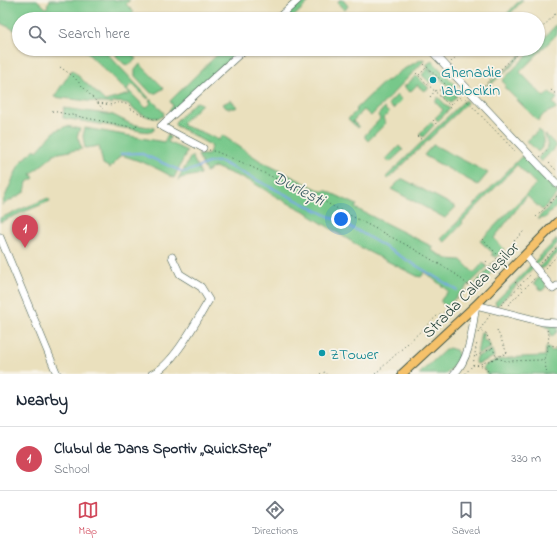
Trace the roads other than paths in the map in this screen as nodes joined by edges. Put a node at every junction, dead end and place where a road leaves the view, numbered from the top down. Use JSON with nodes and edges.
{"nodes":[{"id":1,"x":298,"y":0,"type":"edge"},
{"id":2,"x":285,"y":12,"type":"edge"},
{"id":3,"x":237,"y":56,"type":"edge"},
{"id":4,"x":436,"y":56,"type":"edge"},
{"id":5,"x":203,"y":148,"type":"road end"},
{"id":6,"x":557,"y":184,"type":"edge"},
{"id":7,"x":557,"y":222,"type":"edge"},
{"id":8,"x":0,"y":237,"type":"edge"},
{"id":9,"x":525,"y":255,"type":"junction"},
{"id":10,"x":172,"y":257,"type":"dead end"},
{"id":11,"x":557,"y":286,"type":"edge"},
{"id":12,"x":476,"y":305,"type":"junction"},
{"id":13,"x":557,"y":323,"type":"edge"},
{"id":14,"x":58,"y":374,"type":"edge"},
{"id":15,"x":152,"y":374,"type":"edge"},
{"id":16,"x":402,"y":374,"type":"edge"},
{"id":17,"x":454,"y":374,"type":"edge"}],
"edges":[{"from":1,"to":2,"type":"street"},
{"from":3,"to":5,"type":"street"},
{"from":4,"to":6,"type":"street"},
{"from":7,"to":9,"type":"main road","name":"Strada Calea Ieșilor"},
{"from":8,"to":14,"type":"street"},
{"from":9,"to":11,"type":"street"},
{"from":9,"to":12,"type":"main road","name":"Strada Calea Ieșilor"},
{"from":10,"to":15,"type":"street"},
{"from":12,"to":13,"type":"street"},
{"from":12,"to":16,"type":"main road","name":"Strada Calea Ieșilor"},
{"from":12,"to":17,"type":"street"}]}
